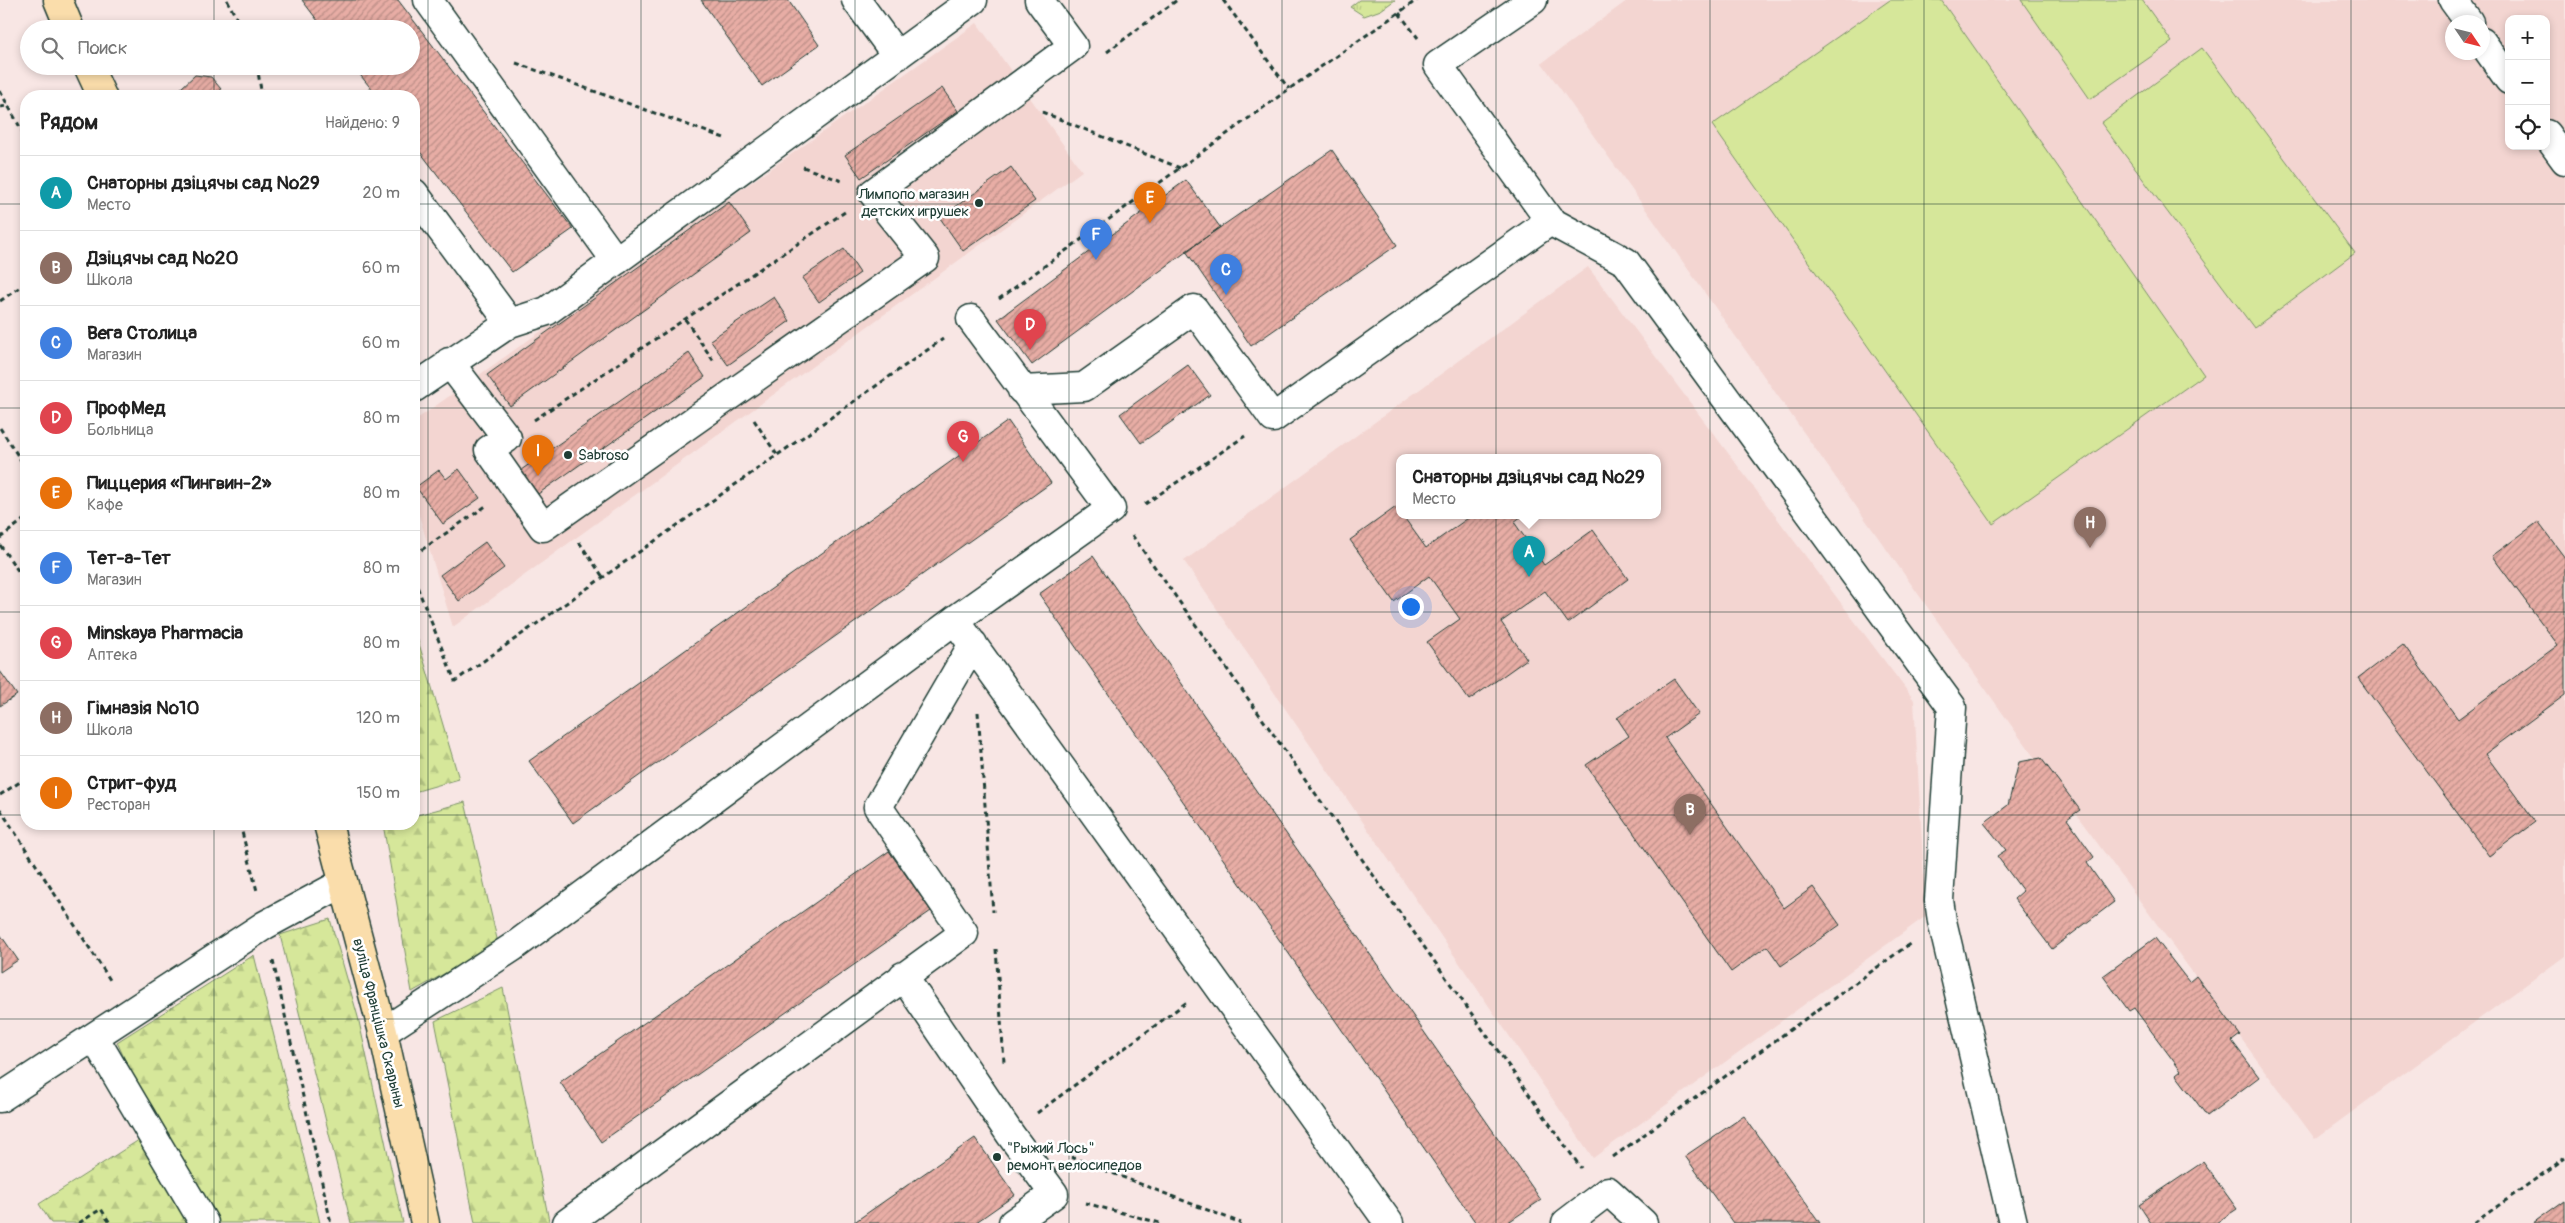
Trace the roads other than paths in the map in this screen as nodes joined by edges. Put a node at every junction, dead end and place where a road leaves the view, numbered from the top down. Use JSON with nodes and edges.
{"nodes":[{"id":1,"x":58,"y":0,"type":"edge"},
{"id":2,"x":428,"y":0,"type":"edge"},
{"id":3,"x":856,"y":0,"type":"edge"},
{"id":4,"x":973,"y":0,"type":"edge"},
{"id":5,"x":1039,"y":0,"type":"edge"},
{"id":6,"x":1533,"y":0,"type":"edge"},
{"id":7,"x":2453,"y":0,"type":"edge"},
{"id":8,"x":2464,"y":15,"type":"edge"},
{"id":9,"x":66,"y":20,"type":"edge"},
{"id":10,"x":2490,"y":53,"type":"edge"},
{"id":11,"x":897,"y":56,"type":"junction"},
{"id":12,"x":2505,"y":74,"type":"edge"},
{"id":13,"x":92,"y":75,"type":"edge"},
{"id":14,"x":99,"y":90,"type":"edge"},
{"id":15,"x":2550,"y":139,"type":"edge"},
{"id":16,"x":2565,"y":160,"type":"edge"},
{"id":17,"x":420,"y":201,"type":"edge"},
{"id":18,"x":1550,"y":221,"type":"junction"},
{"id":19,"x":616,"y":261,"type":"junction"},
{"id":20,"x":971,"y":319,"type":"road end"},
{"id":21,"x":510,"y":323,"type":"junction"},
{"id":22,"x":449,"y":362,"type":"junction"},
{"id":23,"x":420,"y":384,"type":"edge"},
{"id":24,"x":1022,"y":390,"type":"junction"},
{"id":25,"x":955,"y":620,"type":"junction"},
{"id":26,"x":973,"y":644,"type":"junction"},
{"id":27,"x":330,"y":830,"type":"edge"},
{"id":28,"x":343,"y":883,"type":"junction"},
{"id":29,"x":903,"y":976,"type":"junction"},
{"id":30,"x":383,"y":1032,"type":"junction"},
{"id":31,"x":94,"y":1037,"type":"junction"},
{"id":32,"x":0,"y":1098,"type":"edge"},
{"id":33,"x":204,"y":1223,"type":"edge"},
{"id":34,"x":425,"y":1223,"type":"edge"},
{"id":35,"x":567,"y":1223,"type":"edge"},
{"id":36,"x":1013,"y":1223,"type":"edge"},
{"id":37,"x":1389,"y":1223,"type":"edge"},
{"id":38,"x":1566,"y":1223,"type":"edge"},
{"id":39,"x":1643,"y":1223,"type":"edge"},
{"id":40,"x":2013,"y":1223,"type":"edge"}],
"edges":[{"from":1,"to":9,"type":"main road"},
{"from":2,"to":19,"type":"lane"},
{"from":3,"to":11,"type":"lane"},
{"from":4,"to":11,"type":"lane"},
{"from":5,"to":22,"type":"lane"},
{"from":6,"to":18,"type":"lane"},
{"from":7,"to":8,"type":"lane"},
{"from":10,"to":12,"type":"lane"},
{"from":11,"to":19,"type":"lane"},
{"from":13,"to":14,"type":"main road"},
{"from":15,"to":16,"type":"lane"},
{"from":17,"to":21,"type":"lane"},
{"from":18,"to":24,"type":"lane"},
{"from":18,"to":40,"type":"lane"},
{"from":19,"to":21,"type":"lane"},
{"from":20,"to":24,"type":"lane"},
{"from":21,"to":22,"type":"lane"},
{"from":22,"to":23,"type":"lane"},
{"from":24,"to":25,"type":"lane"},
{"from":25,"to":26,"type":"lane"},
{"from":25,"to":30,"type":"lane"},
{"from":26,"to":29,"type":"lane"},
{"from":26,"to":37,"type":"lane"},
{"from":27,"to":28,"type":"main road","name":"вуліца Францішка Скарыны"},
{"from":28,"to":30,"type":"main road","name":"вуліца Францішка Скарыны"},
{"from":28,"to":31,"type":"lane"},
{"from":29,"to":35,"type":"lane"},
{"from":29,"to":36,"type":"lane"},
{"from":30,"to":34,"type":"main road","name":"вуліца Францішка Скарыны"},
{"from":31,"to":32,"type":"lane"},
{"from":31,"to":33,"type":"lane"},
{"from":38,"to":39,"type":"lane"}]}
